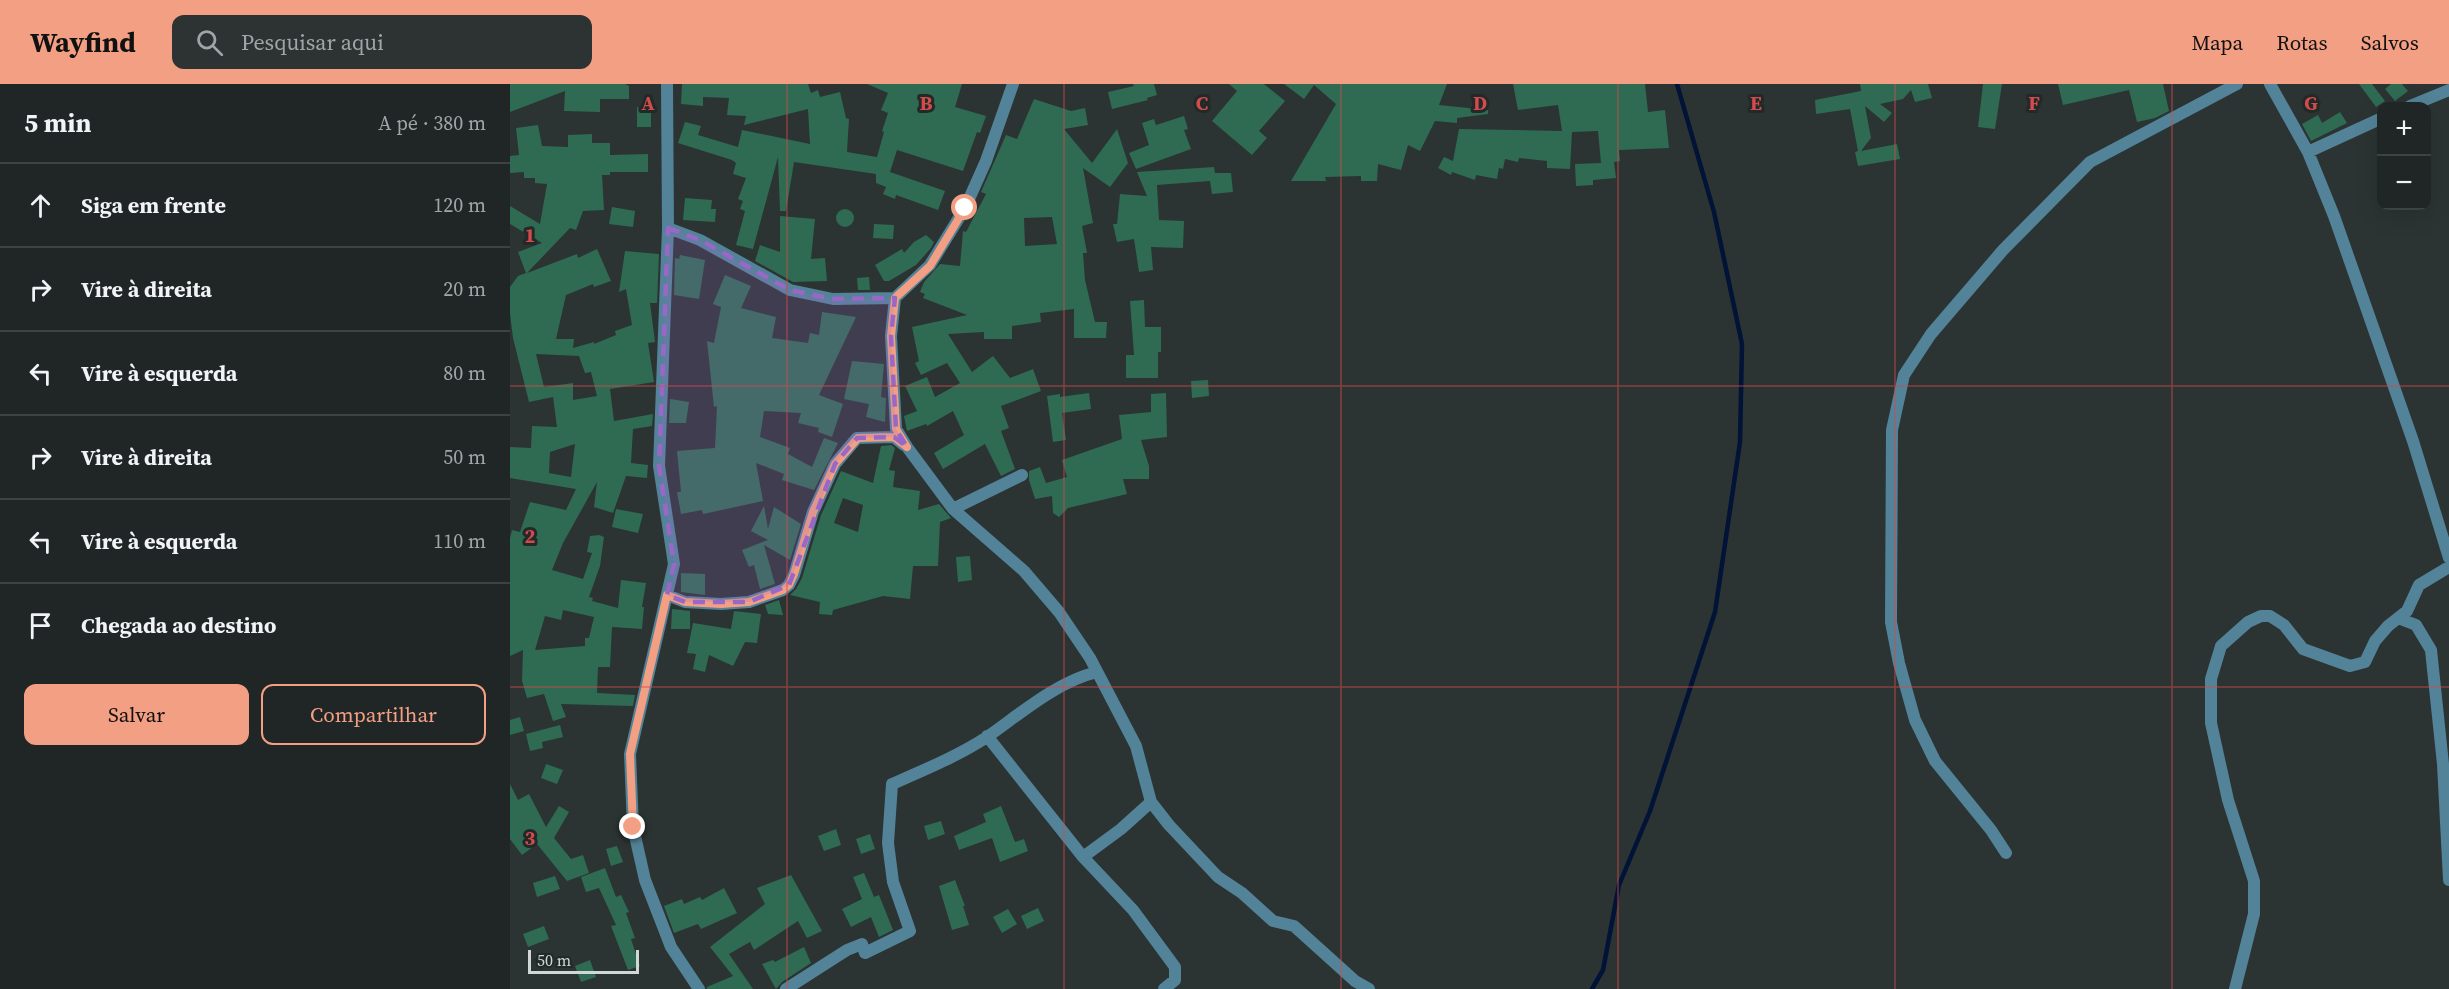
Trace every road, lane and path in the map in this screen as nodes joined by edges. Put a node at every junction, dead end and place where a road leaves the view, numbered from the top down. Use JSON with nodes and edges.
{"nodes":[{"id":1,"x":667,"y":84,"type":"edge"},
{"id":2,"x":1013,"y":84,"type":"edge"},
{"id":3,"x":2236,"y":84,"type":"edge"},
{"id":4,"x":2270,"y":84,"type":"edge"},
{"id":5,"x":2449,"y":90,"type":"edge"},
{"id":6,"x":2420,"y":102,"type":"edge"},
{"id":7,"x":2377,"y":120,"type":"edge"},
{"id":8,"x":2308,"y":152,"type":"junction"},
{"id":9,"x":668,"y":228,"type":"junction"},
{"id":10,"x":895,"y":298,"type":"junction"},
{"id":11,"x":907,"y":447,"type":"junction"},
{"id":12,"x":1023,"y":475,"type":"dead end"},
{"id":13,"x":953,"y":509,"type":"junction"},
{"id":14,"x":2449,"y":558,"type":"edge"},
{"id":15,"x":2449,"y":567,"type":"edge"},
{"id":16,"x":667,"y":595,"type":"junction"},
{"id":17,"x":2398,"y":618,"type":"junction"},
{"id":18,"x":1097,"y":672,"type":"junction"},
{"id":19,"x":987,"y":736,"type":"junction"},
{"id":20,"x":1151,"y":802,"type":"junction"},
{"id":21,"x":2006,"y":853,"type":"dead end"},
{"id":22,"x":1083,"y":857,"type":"junction"},
{"id":23,"x":2449,"y":880,"type":"edge"},
{"id":24,"x":699,"y":989,"type":"edge"},
{"id":25,"x":786,"y":989,"type":"edge"},
{"id":26,"x":1164,"y":989,"type":"edge"},
{"id":27,"x":1369,"y":989,"type":"edge"},
{"id":28,"x":2235,"y":989,"type":"edge"}],
"edges":[{"from":1,"to":9,"type":"street"},
{"from":2,"to":10,"type":"street"},
{"from":3,"to":21,"type":"street"},
{"from":4,"to":8,"type":"street"},
{"from":5,"to":6,"type":"street"},
{"from":7,"to":8,"type":"street"},
{"from":8,"to":14,"type":"street"},
{"from":9,"to":10,"type":"street"},
{"from":9,"to":16,"type":"street"},
{"from":10,"to":11,"type":"street"},
{"from":11,"to":13,"type":"street"},
{"from":11,"to":16,"type":"street"},
{"from":12,"to":13,"type":"street"},
{"from":13,"to":18,"type":"street"},
{"from":15,"to":17,"type":"street"},
{"from":16,"to":24,"type":"street"},
{"from":17,"to":23,"type":"street"},
{"from":17,"to":28,"type":"street"},
{"from":18,"to":19,"type":"street"},
{"from":18,"to":20,"type":"street"},
{"from":19,"to":22,"type":"street"},
{"from":19,"to":25,"type":"street"},
{"from":20,"to":22,"type":"street"},
{"from":20,"to":27,"type":"street"},
{"from":22,"to":26,"type":"street"}]}
